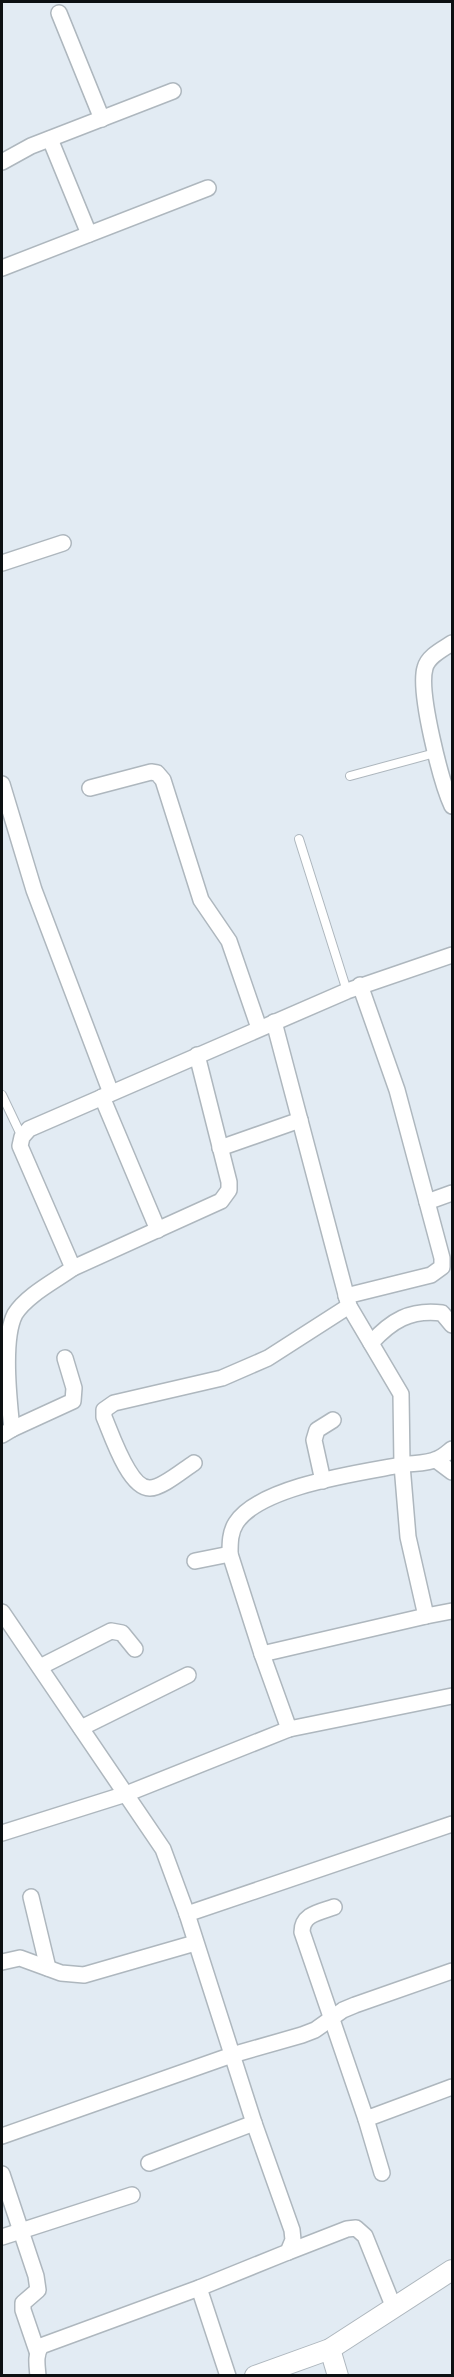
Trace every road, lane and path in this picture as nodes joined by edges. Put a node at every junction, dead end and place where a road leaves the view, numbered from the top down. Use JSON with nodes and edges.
{"nodes":[{"id":1,"x":59,"y":14,"type":"dead end"},
{"id":2,"x":173,"y":91,"type":"dead end"},
{"id":3,"x":102,"y":119,"type":"junction"},
{"id":4,"x":50,"y":139,"type":"junction"},
{"id":5,"x":2,"y":162,"type":"edge"},
{"id":6,"x":208,"y":188,"type":"dead end"},
{"id":7,"x":89,"y":234,"type":"junction"},
{"id":8,"x":2,"y":268,"type":"edge"},
{"id":9,"x":63,"y":543,"type":"dead end"},
{"id":10,"x":2,"y":562,"type":"edge"},
{"id":11,"x":453,"y":643,"type":"edge"},
{"id":12,"x":435,"y":753,"type":"junction"},
{"id":13,"x":350,"y":776,"type":"dead end"},
{"id":14,"x":2,"y":784,"type":"edge"},
{"id":15,"x":90,"y":788,"type":"dead end"},
{"id":16,"x":451,"y":799,"type":"edge"},
{"id":17,"x":299,"y":839,"type":"dead end"},
{"id":18,"x":453,"y":955,"type":"edge"},
{"id":19,"x":353,"y":988,"type":"junction"},
{"id":20,"x":274,"y":1022,"type":"junction"},
{"id":21,"x":259,"y":1028,"type":"junction"},
{"id":22,"x":197,"y":1055,"type":"junction"},
{"id":23,"x":2,"y":1095,"type":"edge"},
{"id":24,"x":107,"y":1095,"type":"junction"},
{"id":25,"x":300,"y":1120,"type":"junction"},
{"id":26,"x":22,"y":1137,"type":"junction"},
{"id":27,"x":220,"y":1148,"type":"junction"},
{"id":28,"x":453,"y":1193,"type":"edge"},
{"id":29,"x":427,"y":1202,"type":"junction"},
{"id":30,"x":158,"y":1230,"type":"junction"},
{"id":31,"x":73,"y":1268,"type":"junction"},
{"id":32,"x":347,"y":1301,"type":"junction"},
{"id":33,"x":453,"y":1325,"type":"edge"},
{"id":34,"x":371,"y":1343,"type":"junction"},
{"id":35,"x":65,"y":1358,"type":"dead end"},
{"id":36,"x":333,"y":1420,"type":"dead end"},
{"id":37,"x":7,"y":1432,"type":"edge"},
{"id":38,"x":453,"y":1449,"type":"edge"},
{"id":39,"x":436,"y":1460,"type":"junction"},
{"id":40,"x":194,"y":1463,"type":"dead end"},
{"id":41,"x":402,"y":1465,"type":"junction"},
{"id":42,"x":453,"y":1472,"type":"edge"},
{"id":43,"x":323,"y":1481,"type":"junction"},
{"id":44,"x":230,"y":1554,"type":"junction"},
{"id":45,"x":195,"y":1561,"type":"dead end"},
{"id":46,"x":453,"y":1611,"type":"edge"},
{"id":47,"x":2,"y":1612,"type":"edge"},
{"id":48,"x":426,"y":1616,"type":"junction"},
{"id":49,"x":7,"y":1631,"type":"edge"},
{"id":50,"x":135,"y":1648,"type":"dead end"},
{"id":51,"x":262,"y":1654,"type":"junction"},
{"id":52,"x":39,"y":1667,"type":"junction"},
{"id":53,"x":188,"y":1675,"type":"dead end"},
{"id":54,"x":453,"y":1696,"type":"edge"},
{"id":55,"x":81,"y":1728,"type":"junction"},
{"id":56,"x":290,"y":1729,"type":"junction"},
{"id":57,"x":126,"y":1794,"type":"junction"},
{"id":58,"x":453,"y":1824,"type":"edge"},
{"id":59,"x":2,"y":1833,"type":"edge"},
{"id":60,"x":31,"y":1897,"type":"dead end"},
{"id":61,"x":334,"y":1907,"type":"dead end"},
{"id":62,"x":187,"y":1914,"type":"junction"},
{"id":63,"x":195,"y":1942,"type":"junction"},
{"id":64,"x":2,"y":1962,"type":"edge"},
{"id":65,"x":48,"y":1968,"type":"junction"},
{"id":66,"x":453,"y":1971,"type":"edge"},
{"id":67,"x":332,"y":2017,"type":"junction"},
{"id":68,"x":232,"y":2055,"type":"junction"},
{"id":69,"x":453,"y":2087,"type":"edge"},
{"id":70,"x":366,"y":2119,"type":"junction"},
{"id":71,"x":254,"y":2123,"type":"junction"},
{"id":72,"x":2,"y":2136,"type":"edge"},
{"id":73,"x":149,"y":2163,"type":"dead end"},
{"id":74,"x":382,"y":2173,"type":"dead end"},
{"id":75,"x":2,"y":2174,"type":"edge"},
{"id":76,"x":132,"y":2195,"type":"dead end"},
{"id":77,"x":22,"y":2230,"type":"junction"},
{"id":78,"x":2,"y":2237,"type":"edge"},
{"id":79,"x":288,"y":2252,"type":"junction"},
{"id":80,"x":453,"y":2270,"type":"edge"},
{"id":81,"x":199,"y":2288,"type":"junction"},
{"id":82,"x":394,"y":2308,"type":"junction"},
{"id":83,"x":330,"y":2349,"type":"junction"},
{"id":84,"x":37,"y":2351,"type":"junction"},
{"id":85,"x":38,"y":2376,"type":"edge"},
{"id":86,"x":228,"y":2376,"type":"edge"},
{"id":87,"x":255,"y":2376,"type":"edge"},
{"id":88,"x":338,"y":2376,"type":"edge"}],
"edges":[{"from":1,"to":3,"type":"street"},
{"from":2,"to":3,"type":"street"},
{"from":3,"to":4,"type":"street"},
{"from":4,"to":5,"type":"street"},
{"from":4,"to":7,"type":"street"},
{"from":6,"to":7,"type":"street"},
{"from":7,"to":8,"type":"street"},
{"from":9,"to":10,"type":"street"},
{"from":11,"to":12,"type":"street"},
{"from":12,"to":13,"type":"lane"},
{"from":12,"to":16,"type":"street"},
{"from":14,"to":24,"type":"street"},
{"from":15,"to":21,"type":"street"},
{"from":17,"to":19,"type":"lane"},
{"from":18,"to":19,"type":"street"},
{"from":19,"to":20,"type":"street"},
{"from":19,"to":29,"type":"street"},
{"from":20,"to":21,"type":"street"},
{"from":20,"to":25,"type":"street"},
{"from":21,"to":22,"type":"street"},
{"from":22,"to":24,"type":"street"},
{"from":22,"to":27,"type":"street"},
{"from":23,"to":26,"type":"lane"},
{"from":24,"to":26,"type":"street"},
{"from":24,"to":30,"type":"street"},
{"from":25,"to":27,"type":"street"},
{"from":25,"to":32,"type":"street"},
{"from":26,"to":31,"type":"street"},
{"from":27,"to":30,"type":"street"},
{"from":28,"to":29,"type":"street"},
{"from":29,"to":32,"type":"street"},
{"from":30,"to":31,"type":"street"},
{"from":31,"to":37,"type":"street"},
{"from":32,"to":34,"type":"street"},
{"from":32,"to":40,"type":"street"},
{"from":33,"to":34,"type":"street"},
{"from":34,"to":41,"type":"street"},
{"from":35,"to":37,"type":"street"},
{"from":36,"to":43,"type":"street"},
{"from":38,"to":39,"type":"street"},
{"from":39,"to":41,"type":"street"},
{"from":39,"to":42,"type":"street"},
{"from":41,"to":43,"type":"street"},
{"from":41,"to":48,"type":"street"},
{"from":43,"to":44,"type":"street"},
{"from":44,"to":45,"type":"street"},
{"from":44,"to":51,"type":"street"},
{"from":46,"to":48,"type":"street"},
{"from":47,"to":49,"type":"street"},
{"from":48,"to":51,"type":"street"},
{"from":49,"to":52,"type":"street"},
{"from":50,"to":52,"type":"street"},
{"from":51,"to":56,"type":"street"},
{"from":52,"to":55,"type":"street"},
{"from":53,"to":55,"type":"street"},
{"from":54,"to":56,"type":"street"},
{"from":55,"to":57,"type":"street"},
{"from":56,"to":57,"type":"street"},
{"from":57,"to":59,"type":"street"},
{"from":57,"to":62,"type":"street"},
{"from":58,"to":62,"type":"street"},
{"from":60,"to":65,"type":"street"},
{"from":61,"to":67,"type":"street"},
{"from":62,"to":63,"type":"street"},
{"from":63,"to":65,"type":"street"},
{"from":63,"to":68,"type":"street"},
{"from":64,"to":65,"type":"street"},
{"from":66,"to":67,"type":"street"},
{"from":67,"to":68,"type":"street"},
{"from":67,"to":70,"type":"street"},
{"from":68,"to":71,"type":"street"},
{"from":68,"to":72,"type":"street"},
{"from":69,"to":70,"type":"street"},
{"from":70,"to":74,"type":"street"},
{"from":71,"to":73,"type":"street"},
{"from":71,"to":79,"type":"street"},
{"from":75,"to":77,"type":"street"},
{"from":76,"to":77,"type":"street"},
{"from":77,"to":78,"type":"street"},
{"from":77,"to":84,"type":"street"},
{"from":79,"to":81,"type":"street"},
{"from":79,"to":82,"type":"street"},
{"from":80,"to":82,"type":"street"},
{"from":81,"to":84,"type":"street"},
{"from":81,"to":86,"type":"street"},
{"from":82,"to":83,"type":"street"},
{"from":83,"to":87,"type":"street"},
{"from":83,"to":88,"type":"street"},
{"from":84,"to":85,"type":"street"}]}
